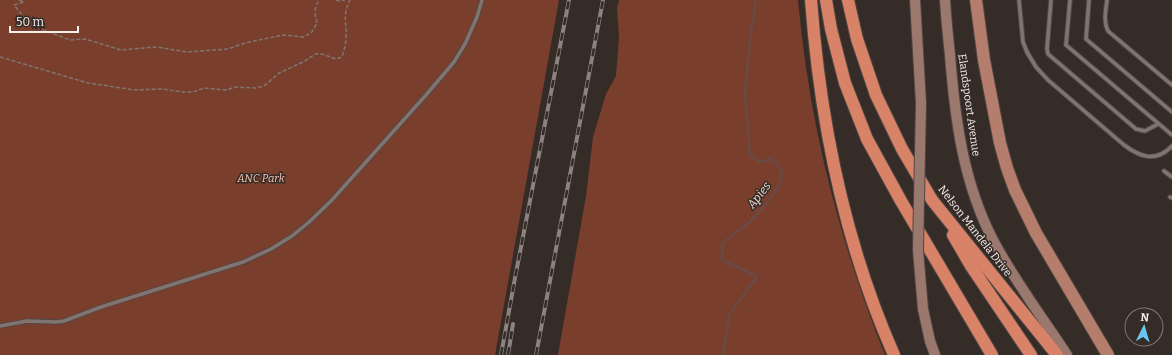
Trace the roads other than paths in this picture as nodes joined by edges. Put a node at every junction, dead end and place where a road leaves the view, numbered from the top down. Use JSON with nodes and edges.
{"nodes":[{"id":1,"x":482,"y":0,"type":"edge"},
{"id":2,"x":811,"y":0,"type":"edge"},
{"id":3,"x":826,"y":0,"type":"edge"},
{"id":4,"x":848,"y":0,"type":"edge"},
{"id":5,"x":915,"y":0,"type":"edge"},
{"id":6,"x":945,"y":0,"type":"edge"},
{"id":7,"x":976,"y":0,"type":"edge"},
{"id":8,"x":1018,"y":0,"type":"edge"},
{"id":9,"x":1051,"y":0,"type":"edge"},
{"id":10,"x":1070,"y":0,"type":"edge"},
{"id":11,"x":1089,"y":0,"type":"edge"},
{"id":12,"x":1107,"y":0,"type":"edge"},
{"id":13,"x":1172,"y":85,"type":"edge"},
{"id":14,"x":1172,"y":112,"type":"edge"},
{"id":15,"x":1158,"y":124,"type":"junction"},
{"id":16,"x":1172,"y":135,"type":"edge"},
{"id":17,"x":1172,"y":146,"type":"edge"},
{"id":18,"x":1164,"y":171,"type":"dead end"},
{"id":19,"x":1172,"y":177,"type":"edge"},
{"id":20,"x":932,"y":200,"type":"junction"},
{"id":21,"x":0,"y":326,"type":"edge"},
{"id":22,"x":894,"y":355,"type":"edge"},
{"id":23,"x":935,"y":355,"type":"edge"},
{"id":24,"x":992,"y":355,"type":"edge"},
{"id":25,"x":1031,"y":355,"type":"edge"},
{"id":26,"x":1057,"y":355,"type":"edge"},
{"id":27,"x":1067,"y":355,"type":"edge"},
{"id":28,"x":1108,"y":355,"type":"edge"}],
"edges":[{"from":1,"to":21,"type":"lane"},
{"from":2,"to":22,"type":"highway"},
{"from":3,"to":24,"type":"highway"},
{"from":4,"to":20,"type":"highway","name":"Nelson Mandela Drive"},
{"from":5,"to":23,"type":"main road","bridge":true},
{"from":6,"to":27,"type":"main road","name":"Elandspoort Avenue"},
{"from":7,"to":28,"type":"main road"},
{"from":8,"to":17,"type":"lane"},
{"from":9,"to":15,"type":"lane"},
{"from":10,"to":15,"type":"lane"},
{"from":11,"to":14,"type":"lane"},
{"from":12,"to":13,"type":"lane"},
{"from":15,"to":16,"type":"lane"},
{"from":18,"to":19,"type":"lane"},
{"from":20,"to":25,"type":"highway"},
{"from":20,"to":26,"type":"highway","name":"Nelson Mandela Drive"}]}
